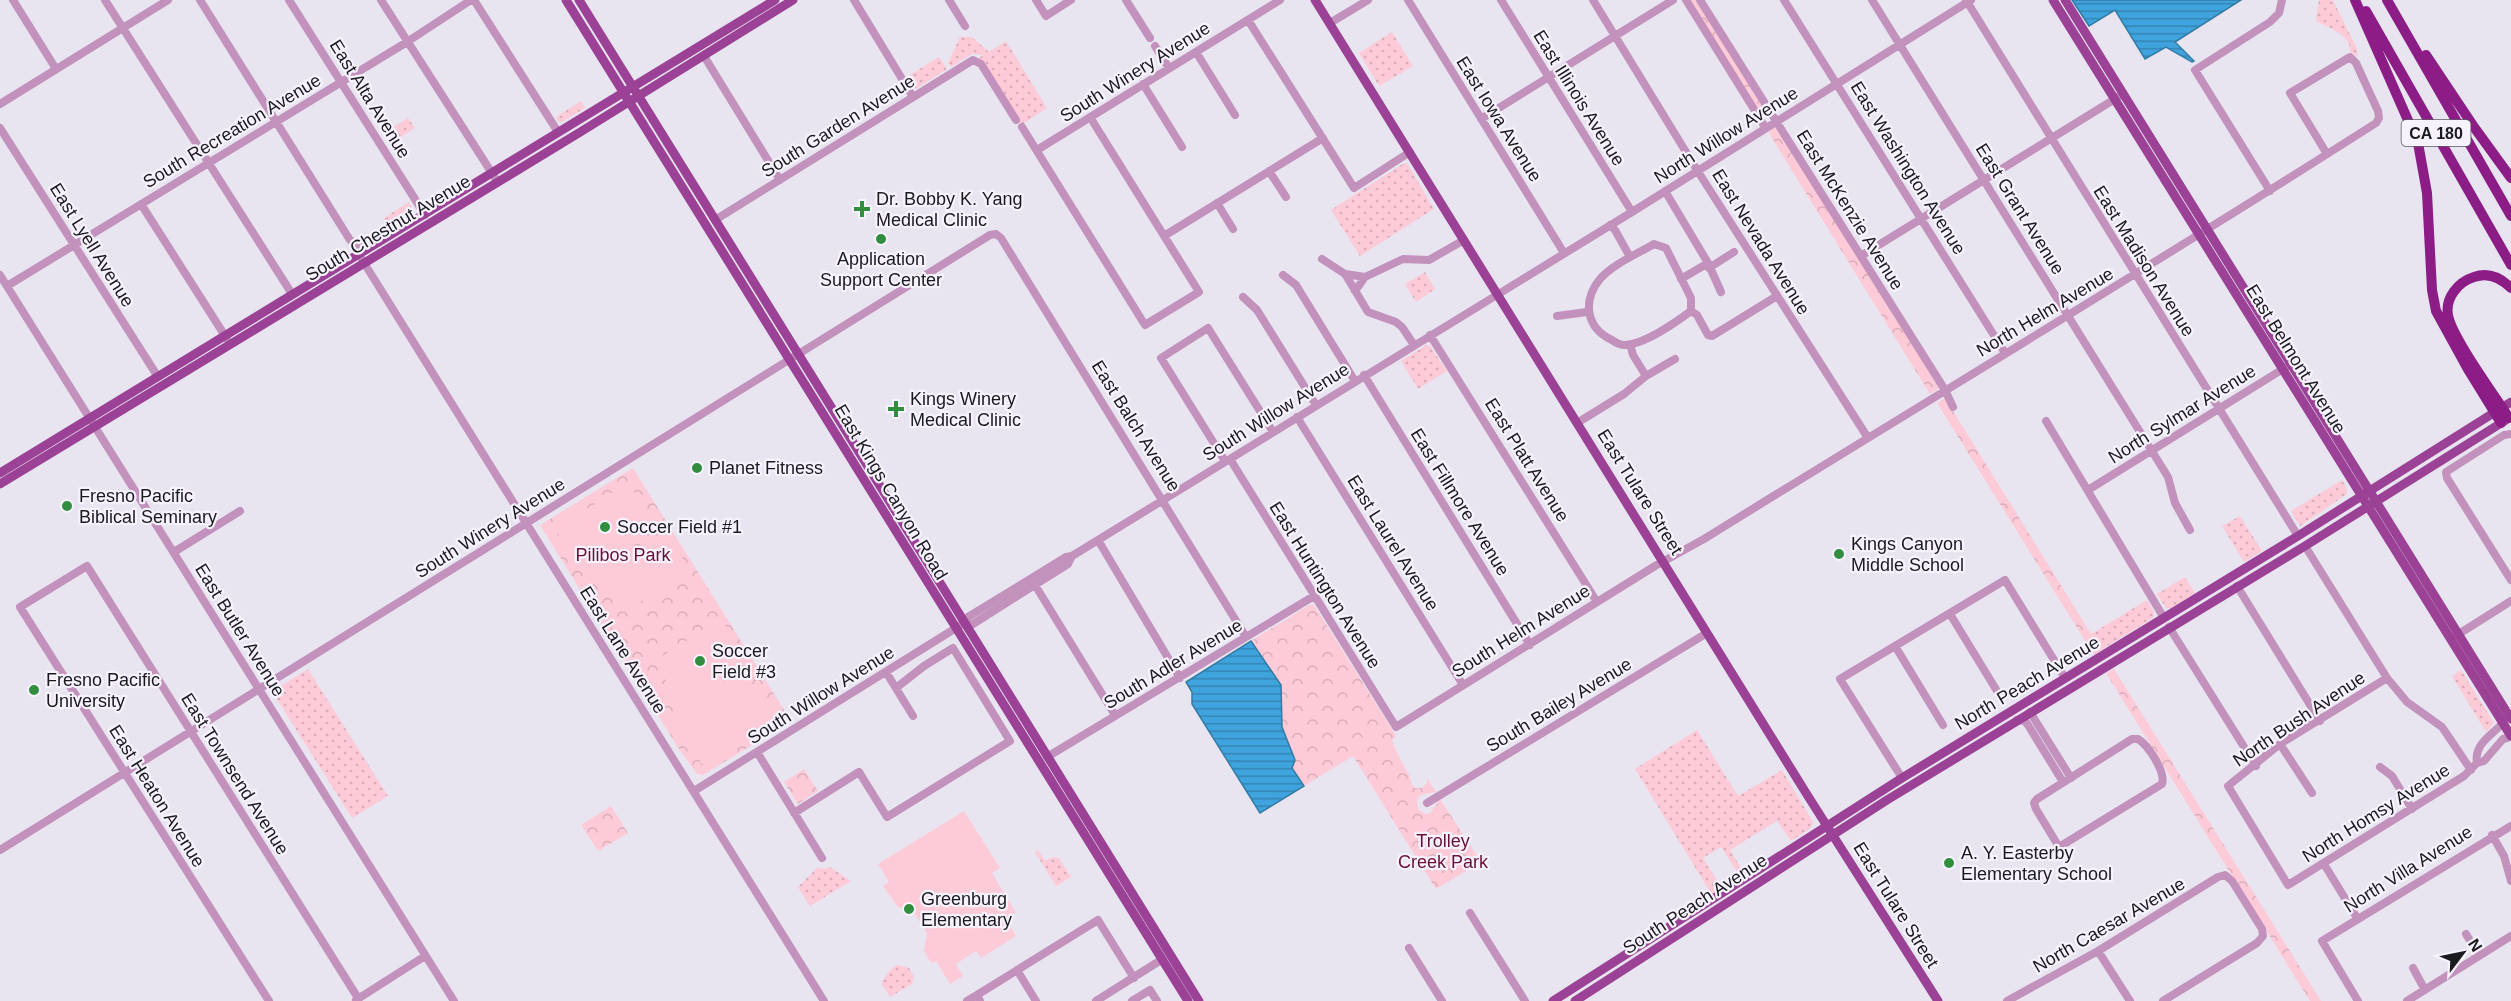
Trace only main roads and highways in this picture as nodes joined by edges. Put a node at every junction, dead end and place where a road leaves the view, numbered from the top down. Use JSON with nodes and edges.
{"nodes":[{"id":1,"x":567,"y":0,"type":"edge"},
{"id":2,"x":579,"y":0,"type":"edge"},
{"id":3,"x":775,"y":0,"type":"edge"},
{"id":4,"x":793,"y":0,"type":"edge"},
{"id":5,"x":1316,"y":0,"type":"edge"},
{"id":6,"x":2053,"y":0,"type":"edge"},
{"id":7,"x":2065,"y":0,"type":"edge"},
{"id":8,"x":2355,"y":0,"type":"edge"},
{"id":9,"x":2360,"y":0,"type":"edge"},
{"id":10,"x":2389,"y":0,"type":"edge"},
{"id":11,"x":768,"y":10,"type":"junction"},
{"id":12,"x":633,"y":86,"type":"junction"},
{"id":13,"x":624,"y":92,"type":"junction"},
{"id":14,"x":639,"y":95,"type":"junction"},
{"id":15,"x":2119,"y":96,"type":"junction"},
{"id":16,"x":630,"y":101,"type":"junction"},
{"id":17,"x":558,"y":132,"type":"junction"},
{"id":18,"x":527,"y":163,"type":"junction"},
{"id":19,"x":494,"y":177,"type":"junction"},
{"id":20,"x":2511,"y":178,"type":"edge"},
{"id":21,"x":2511,"y":216,"type":"edge"},
{"id":22,"x":360,"y":256,"type":"junction"},
{"id":23,"x":2511,"y":265,"type":"edge"},
{"id":24,"x":311,"y":283,"type":"junction"},
{"id":25,"x":2511,"y":288,"type":"edge"},
{"id":26,"x":279,"y":314,"type":"junction"},
{"id":27,"x":227,"y":340,"type":"junction"},
{"id":28,"x":795,"y":357,"type":"junction"},
{"id":29,"x":2503,"y":407,"type":"edge"},
{"id":30,"x":2507,"y":419,"type":"edge"},
{"id":31,"x":94,"y":423,"type":"junction"},
{"id":32,"x":0,"y":473,"type":"edge"},
{"id":33,"x":0,"y":484,"type":"edge"},
{"id":34,"x":2366,"y":494,"type":"junction"},
{"id":35,"x":2372,"y":504,"type":"junction"},
{"id":36,"x":2278,"y":549,"type":"junction"},
{"id":37,"x":2237,"y":585,"type":"junction"},
{"id":38,"x":2167,"y":623,"type":"junction"},
{"id":39,"x":959,"y":626,"type":"junction"},
{"id":40,"x":2065,"y":678,"type":"junction"},
{"id":41,"x":2031,"y":711,"type":"junction"},
{"id":42,"x":2506,"y":720,"type":"edge"},
{"id":43,"x":2511,"y":736,"type":"edge"},
{"id":44,"x":1829,"y":831,"type":"junction"},
{"id":45,"x":1563,"y":998,"type":"edge"},
{"id":46,"x":1184,"y":1000,"type":"edge"},
{"id":47,"x":1199,"y":1001,"type":"edge"},
{"id":48,"x":1553,"y":1001,"type":"edge"},
{"id":49,"x":1575,"y":1001,"type":"edge"},
{"id":50,"x":1938,"y":1001,"type":"edge"}],
"edges":[{"from":1,"to":13,"type":"main road","name":"East Kings Canyon Road"},
{"from":2,"to":12,"type":"main road","name":"East Kings Canyon Road"},
{"from":3,"to":11,"type":"main road","name":"South Chestnut Avenue"},
{"from":4,"to":11,"type":"main road","name":"South Chestnut Avenue"},
{"from":5,"to":44,"type":"main road","name":"East Tulare Street"},
{"from":6,"to":15,"type":"main road","name":"East Belmont Avenue"},
{"from":7,"to":15,"type":"main road","name":"East Belmont Avenue"},
{"from":8,"to":29,"type":"highway"},
{"from":9,"to":23,"type":"highway","number":"CA 180"},
{"from":10,"to":20,"type":"highway"},
{"from":10,"to":21,"type":"highway","number":"CA 180"},
{"from":11,"to":12,"type":"main road","name":"South Chestnut Avenue"},
{"from":11,"to":14,"type":"main road","name":"South Chestnut Avenue"},
{"from":12,"to":13,"type":"main road","name":"South Chestnut Avenue"},
{"from":12,"to":14,"type":"main road","name":"East Kings Canyon Road"},
{"from":13,"to":16,"type":"main road","name":"East Kings Canyon Road"},
{"from":13,"to":17,"type":"main road","name":"South Chestnut Avenue"},
{"from":14,"to":16,"type":"main road","name":"South Chestnut Avenue"},
{"from":14,"to":28,"type":"main road","name":"East Kings Canyon Road"},
{"from":15,"to":34,"type":"main road","name":"East Belmont Avenue"},
{"from":16,"to":18,"type":"main road","name":"South Chestnut Avenue"},
{"from":16,"to":28,"type":"main road","name":"East Kings Canyon Road"},
{"from":17,"to":18,"type":"main road"},
{"from":17,"to":19,"type":"main road","name":"South Chestnut Avenue"},
{"from":18,"to":19,"type":"main road","name":"South Chestnut Avenue"},
{"from":19,"to":22,"type":"main road","name":"South Chestnut Avenue"},
{"from":19,"to":22,"type":"main road","name":"South Chestnut Avenue"},
{"from":22,"to":24,"type":"main road","name":"South Chestnut Avenue"},
{"from":22,"to":26,"type":"main road","name":"South Chestnut Avenue"},
{"from":24,"to":26,"type":"main road"},
{"from":24,"to":27,"type":"main road","name":"South Chestnut Avenue"},
{"from":25,"to":29,"type":"highway"},
{"from":26,"to":27,"type":"main road","name":"South Chestnut Avenue"},
{"from":27,"to":31,"type":"main road","name":"South Chestnut Avenue"},
{"from":27,"to":31,"type":"main road","name":"South Chestnut Avenue"},
{"from":28,"to":39,"type":"main road","name":"East Kings Canyon Road"},
{"from":29,"to":30,"type":"highway"},
{"from":29,"to":34,"type":"main road","name":"North Peach Avenue"},
{"from":30,"to":35,"type":"main road","name":"North Peach Avenue"},
{"from":31,"to":32,"type":"main road","name":"South Chestnut Avenue"},
{"from":31,"to":33,"type":"main road","name":"South Chestnut Avenue"},
{"from":34,"to":35,"type":"main road","name":"East Belmont Avenue"},
{"from":34,"to":36,"type":"main road","name":"North Peach Avenue"},
{"from":35,"to":37,"type":"main road","name":"North Peach Avenue"},
{"from":35,"to":42,"type":"main road","name":"East Belmont Avenue"},
{"from":36,"to":37,"type":"main road"},
{"from":36,"to":38,"type":"main road","name":"North Peach Avenue"},
{"from":37,"to":38,"type":"main road","name":"North Peach Avenue"},
{"from":38,"to":40,"type":"main road","name":"North Peach Avenue"},
{"from":38,"to":41,"type":"main road","name":"North Peach Avenue"},
{"from":39,"to":46,"type":"main road","name":"East Kings Canyon Road"},
{"from":39,"to":47,"type":"main road","name":"East Kings Canyon Road"},
{"from":40,"to":41,"type":"main road"},
{"from":40,"to":44,"type":"main road","name":"North Peach Avenue"},
{"from":41,"to":44,"type":"main road","name":"North Peach Avenue"},
{"from":42,"to":43,"type":"main road","name":"East Belmont Avenue"},
{"from":44,"to":45,"type":"main road","name":"North Peach Avenue"},
{"from":44,"to":49,"type":"main road","name":"South Peach Avenue"},
{"from":44,"to":50,"type":"main road","name":"East Tulare Street"},
{"from":45,"to":48,"type":"main road"}]}
